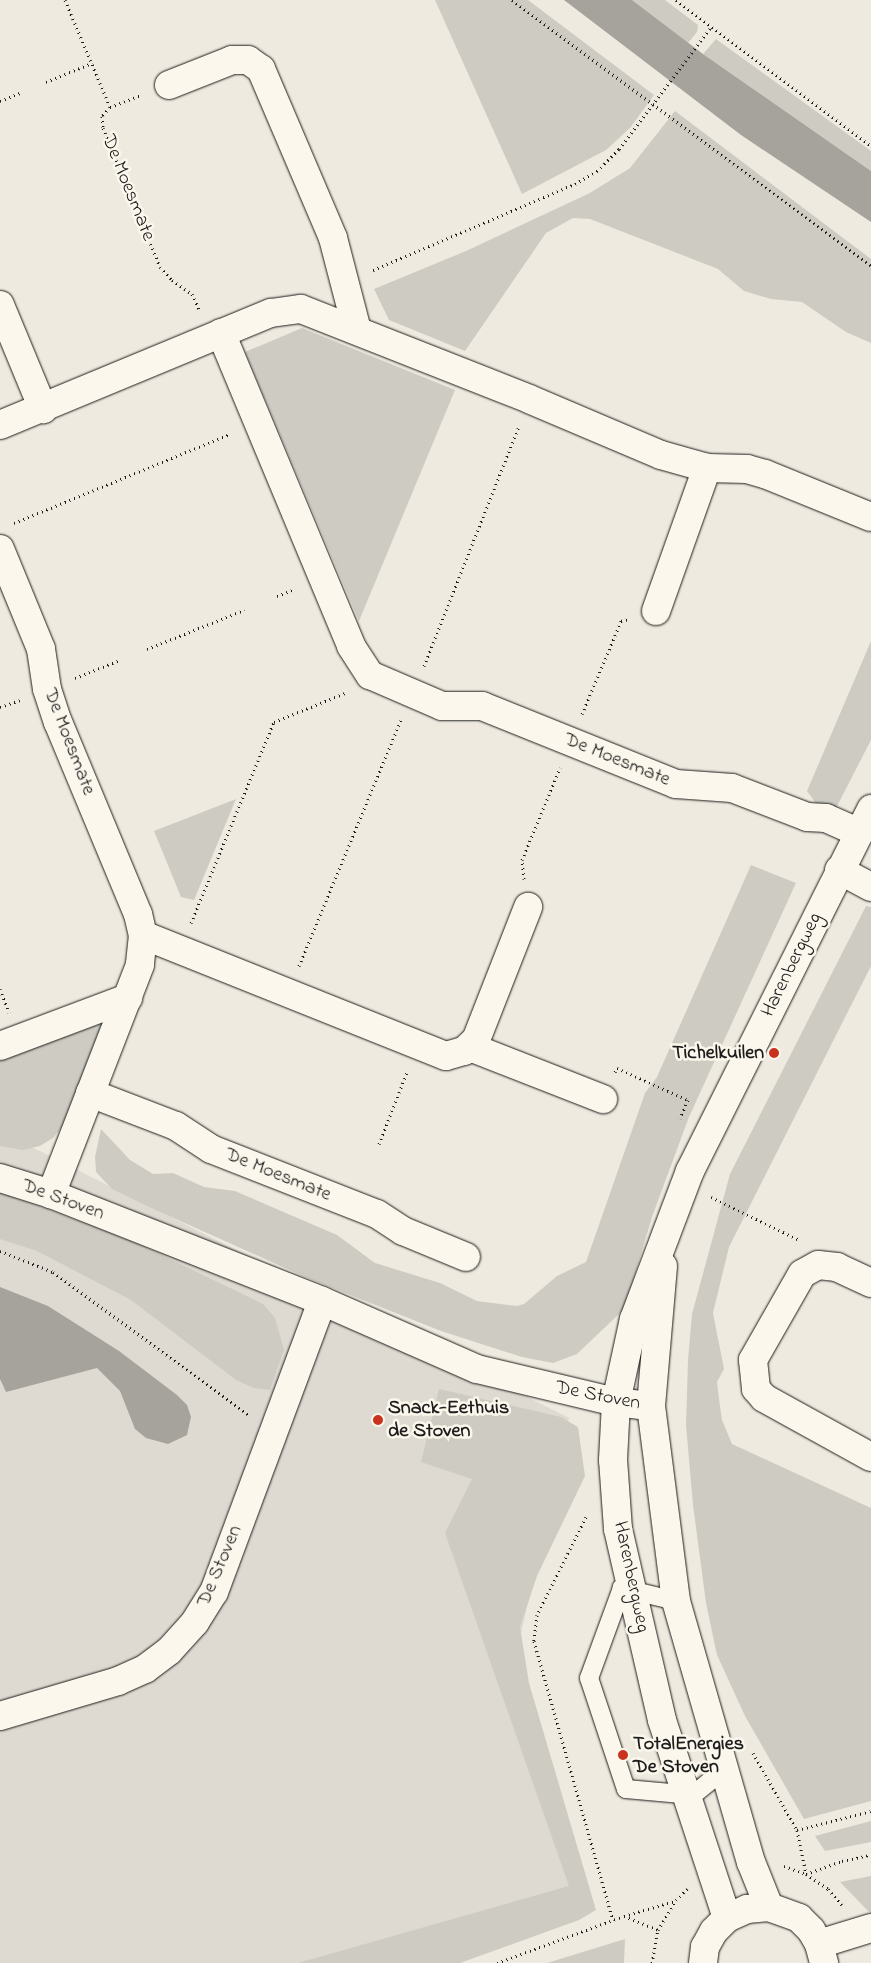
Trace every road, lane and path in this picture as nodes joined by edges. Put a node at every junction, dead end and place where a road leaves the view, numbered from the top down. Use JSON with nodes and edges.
{"nodes":[{"id":1,"x":65,"y":0,"type":"edge"},
{"id":2,"x":512,"y":0,"type":"edge"},
{"id":3,"x":676,"y":0,"type":"edge"},
{"id":4,"x":711,"y":27,"type":"junction"},
{"id":5,"x":92,"y":63,"type":"junction"},
{"id":6,"x":46,"y":82,"type":"dead end"},
{"id":7,"x":169,"y":85,"type":"dead end"},
{"id":8,"x":20,"y":92,"type":"dead end"},
{"id":9,"x":0,"y":101,"type":"edge"},
{"id":10,"x":654,"y":103,"type":"junction"},
{"id":11,"x":871,"y":146,"type":"edge"},
{"id":12,"x":871,"y":266,"type":"edge"},
{"id":13,"x":346,"y":281,"type":"junction"},
{"id":14,"x":0,"y":305,"type":"edge"},
{"id":15,"x":356,"y":330,"type":"junction"},
{"id":16,"x":216,"y":335,"type":"junction"},
{"id":17,"x":43,"y":409,"type":"junction"},
{"id":18,"x":258,"y":423,"type":"junction"},
{"id":19,"x":0,"y":426,"type":"edge"},
{"id":20,"x":707,"y":468,"type":"junction"},
{"id":21,"x":871,"y":517,"type":"edge"},
{"id":22,"x":5,"y":537,"type":"edge"},
{"id":23,"x":244,"y":610,"type":"dead end"},
{"id":24,"x":656,"y":611,"type":"dead end"},
{"id":25,"x":147,"y":649,"type":"dead end"},
{"id":26,"x":377,"y":679,"type":"junction"},
{"id":27,"x":865,"y":821,"type":"edge"},
{"id":28,"x":839,"y":870,"type":"junction"},
{"id":29,"x":871,"y":887,"type":"edge"},
{"id":30,"x":528,"y":907,"type":"dead end"},
{"id":31,"x":143,"y":935,"type":"junction"},
{"id":32,"x":181,"y":950,"type":"junction"},
{"id":33,"x":128,"y":998,"type":"junction"},
{"id":34,"x":0,"y":1046,"type":"edge"},
{"id":35,"x":417,"y":1046,"type":"junction"},
{"id":36,"x":470,"y":1046,"type":"junction"},
{"id":37,"x":90,"y":1093,"type":"junction"},
{"id":38,"x":603,"y":1099,"type":"dead end"},
{"id":39,"x":379,"y":1144,"type":"dead end"},
{"id":40,"x":0,"y":1178,"type":"edge"},
{"id":41,"x":51,"y":1194,"type":"junction"},
{"id":42,"x":666,"y":1232,"type":"junction"},
{"id":43,"x":0,"y":1251,"type":"edge"},
{"id":44,"x":466,"y":1257,"type":"dead end"},
{"id":45,"x":871,"y":1283,"type":"edge"},
{"id":46,"x":322,"y":1301,"type":"junction"},
{"id":47,"x":616,"y":1402,"type":"junction"},
{"id":48,"x":651,"y":1406,"type":"junction"},
{"id":49,"x":272,"y":1432,"type":"junction"},
{"id":50,"x":871,"y":1458,"type":"edge"},
{"id":51,"x":632,"y":1590,"type":"junction"},
{"id":52,"x":676,"y":1601,"type":"junction"},
{"id":53,"x":0,"y":1716,"type":"edge"},
{"id":54,"x":726,"y":1768,"type":"junction"},
{"id":55,"x":686,"y":1795,"type":"junction"},
{"id":56,"x":871,"y":1811,"type":"edge"},
{"id":57,"x":797,"y":1830,"type":"dead end"},
{"id":58,"x":871,"y":1855,"type":"edge"},
{"id":59,"x":806,"y":1874,"type":"dead end"},
{"id":60,"x":769,"y":1907,"type":"junction"},
{"id":61,"x":624,"y":1916,"type":"junction"},
{"id":62,"x":727,"y":1918,"type":"junction"},
{"id":63,"x":871,"y":1928,"type":"edge"},
{"id":64,"x":658,"y":1930,"type":"junction"},
{"id":65,"x":821,"y":1953,"type":"edge"},
{"id":66,"x":497,"y":1963,"type":"edge"},
{"id":67,"x":652,"y":1963,"type":"edge"},
{"id":68,"x":703,"y":1963,"type":"edge"}],
"edges":[{"from":1,"to":5,"type":"path","name":"De Moesmate"},
{"from":2,"to":10,"type":"path"},
{"from":3,"to":4,"type":"path"},
{"from":4,"to":10,"type":"path"},
{"from":4,"to":11,"type":"path"},
{"from":5,"to":6,"type":"path"},
{"from":5,"to":16,"type":"path","name":"De Moesmate"},
{"from":7,"to":13,"type":"street"},
{"from":8,"to":9,"type":"path"},
{"from":10,"to":12,"type":"path"},
{"from":10,"to":13,"type":"path"},
{"from":13,"to":15,"type":"street"},
{"from":14,"to":17,"type":"street"},
{"from":15,"to":16,"type":"street"},
{"from":15,"to":20,"type":"street"},
{"from":16,"to":17,"type":"street"},
{"from":16,"to":18,"type":"street","name":"De Moesmate"},
{"from":17,"to":19,"type":"street"},
{"from":18,"to":22,"type":"path"},
{"from":18,"to":26,"type":"street","name":"De Moesmate"},
{"from":20,"to":21,"type":"street"},
{"from":20,"to":24,"type":"street"},
{"from":22,"to":31,"type":"street","name":"De Moesmate"},
{"from":23,"to":25,"type":"path"},
{"from":26,"to":27,"type":"street","name":"De Moesmate"},
{"from":26,"to":32,"type":"path"},
{"from":27,"to":28,"type":"street","name":"Harenbergweg"},
{"from":28,"to":29,"type":"street"},
{"from":28,"to":42,"type":"street","name":"Harenbergweg"},
{"from":30,"to":36,"type":"street"},
{"from":31,"to":32,"type":"street"},
{"from":31,"to":33,"type":"street","name":"De Moesmate"},
{"from":32,"to":35,"type":"street"},
{"from":33,"to":34,"type":"street"},
{"from":33,"to":37,"type":"street","name":"De Moesmate"},
{"from":35,"to":36,"type":"street"},
{"from":35,"to":39,"type":"path"},
{"from":36,"to":38,"type":"street"},
{"from":37,"to":41,"type":"street","name":"De Moesmate"},
{"from":37,"to":44,"type":"street","name":"De Moesmate"},
{"from":40,"to":41,"type":"street","name":"De Stoven"},
{"from":41,"to":46,"type":"street","name":"De Stoven"},
{"from":42,"to":47,"type":"street","name":"Harenbergweg"},
{"from":42,"to":48,"type":"street","name":"Harenbergweg"},
{"from":43,"to":49,"type":"path"},
{"from":45,"to":50,"type":"street"},
{"from":46,"to":47,"type":"street","name":"De Stoven"},
{"from":46,"to":49,"type":"street","name":"De Stoven"},
{"from":47,"to":48,"type":"street","name":"De Stoven"},
{"from":47,"to":51,"type":"street","name":"Harenbergweg"},
{"from":48,"to":52,"type":"street","name":"Harenbergweg"},
{"from":49,"to":53,"type":"street","name":"De Stoven"},
{"from":51,"to":52,"type":"lane"},
{"from":51,"to":55,"type":"street","name":"Harenbergweg"},
{"from":51,"to":55,"type":"lane"},
{"from":52,"to":54,"type":"street","name":"Harenbergweg"},
{"from":54,"to":55,"type":"lane"},
{"from":54,"to":60,"type":"street","name":"Harenbergweg"},
{"from":55,"to":62,"type":"street","name":"Harenbergweg"},
{"from":56,"to":57,"type":"path"},
{"from":58,"to":59,"type":"path"},
{"from":60,"to":62,"type":"street"},
{"from":60,"to":65,"type":"street"},
{"from":61,"to":64,"type":"path"},
{"from":61,"to":64,"type":"path"},
{"from":61,"to":66,"type":"path"},
{"from":62,"to":68,"type":"street"},
{"from":63,"to":65,"type":"street"},
{"from":64,"to":67,"type":"path"}]}
